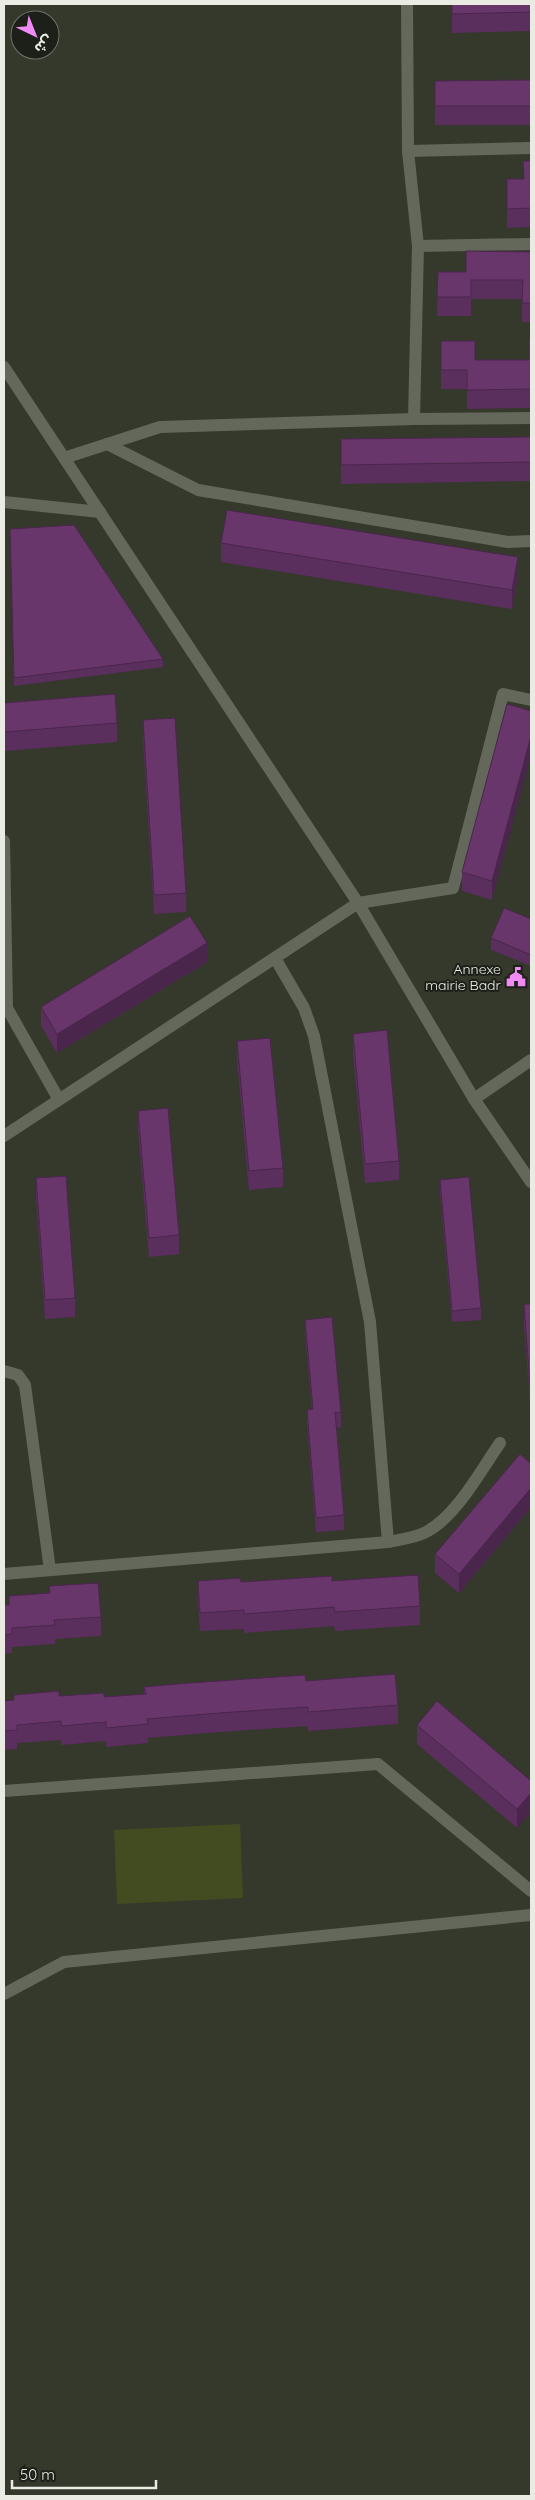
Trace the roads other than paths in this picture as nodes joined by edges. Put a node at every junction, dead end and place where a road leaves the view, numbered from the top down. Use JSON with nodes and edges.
{"nodes":[{"id":1,"x":407,"y":4,"type":"edge"},
{"id":2,"x":531,"y":148,"type":"edge"},
{"id":3,"x":408,"y":151,"type":"junction"},
{"id":4,"x":531,"y":244,"type":"edge"},
{"id":5,"x":418,"y":246,"type":"junction"},
{"id":6,"x":4,"y":367,"type":"edge"},
{"id":7,"x":531,"y":418,"type":"edge"},
{"id":8,"x":414,"y":419,"type":"junction"},
{"id":9,"x":107,"y":444,"type":"junction"},
{"id":10,"x":64,"y":458,"type":"junction"},
{"id":11,"x":4,"y":505,"type":"edge"},
{"id":12,"x":100,"y":512,"type":"junction"},
{"id":13,"x":531,"y":540,"type":"edge"},
{"id":14,"x":531,"y":700,"type":"edge"},
{"id":15,"x":4,"y":841,"type":"edge"},
{"id":16,"x":358,"y":903,"type":"junction"},
{"id":17,"x":275,"y":958,"type":"junction"},
{"id":18,"x":5,"y":985,"type":"edge"},
{"id":19,"x":531,"y":1060,"type":"edge"},
{"id":20,"x":58,"y":1098,"type":"junction"},
{"id":21,"x":474,"y":1099,"type":"junction"},
{"id":22,"x":4,"y":1136,"type":"edge"},
{"id":23,"x":531,"y":1182,"type":"edge"},
{"id":24,"x":4,"y":1371,"type":"edge"},
{"id":25,"x":500,"y":1443,"type":"dead end"},
{"id":26,"x":388,"y":1542,"type":"junction"},
{"id":27,"x":50,"y":1570,"type":"junction"},
{"id":28,"x":4,"y":1574,"type":"edge"},
{"id":29,"x":4,"y":1791,"type":"edge"},
{"id":30,"x":531,"y":1891,"type":"edge"},
{"id":31,"x":531,"y":1915,"type":"edge"},
{"id":32,"x":4,"y":1994,"type":"edge"}],
"edges":[{"from":1,"to":3,"type":"street"},
{"from":2,"to":3,"type":"street"},
{"from":3,"to":5,"type":"street"},
{"from":4,"to":5,"type":"street"},
{"from":5,"to":8,"type":"street"},
{"from":6,"to":10,"type":"street"},
{"from":7,"to":8,"type":"street"},
{"from":8,"to":9,"type":"street"},
{"from":9,"to":10,"type":"street"},
{"from":9,"to":13,"type":"street"},
{"from":10,"to":12,"type":"street"},
{"from":11,"to":12,"type":"street"},
{"from":12,"to":16,"type":"street"},
{"from":14,"to":16,"type":"street"},
{"from":15,"to":18,"type":"street"},
{"from":16,"to":17,"type":"street"},
{"from":16,"to":21,"type":"street"},
{"from":17,"to":20,"type":"street"},
{"from":17,"to":26,"type":"street"},
{"from":18,"to":20,"type":"street"},
{"from":19,"to":21,"type":"street"},
{"from":20,"to":22,"type":"street"},
{"from":21,"to":23,"type":"street"},
{"from":24,"to":27,"type":"street"},
{"from":25,"to":26,"type":"street"},
{"from":26,"to":27,"type":"street"},
{"from":27,"to":28,"type":"street"},
{"from":29,"to":30,"type":"street"},
{"from":31,"to":32,"type":"street"}]}
